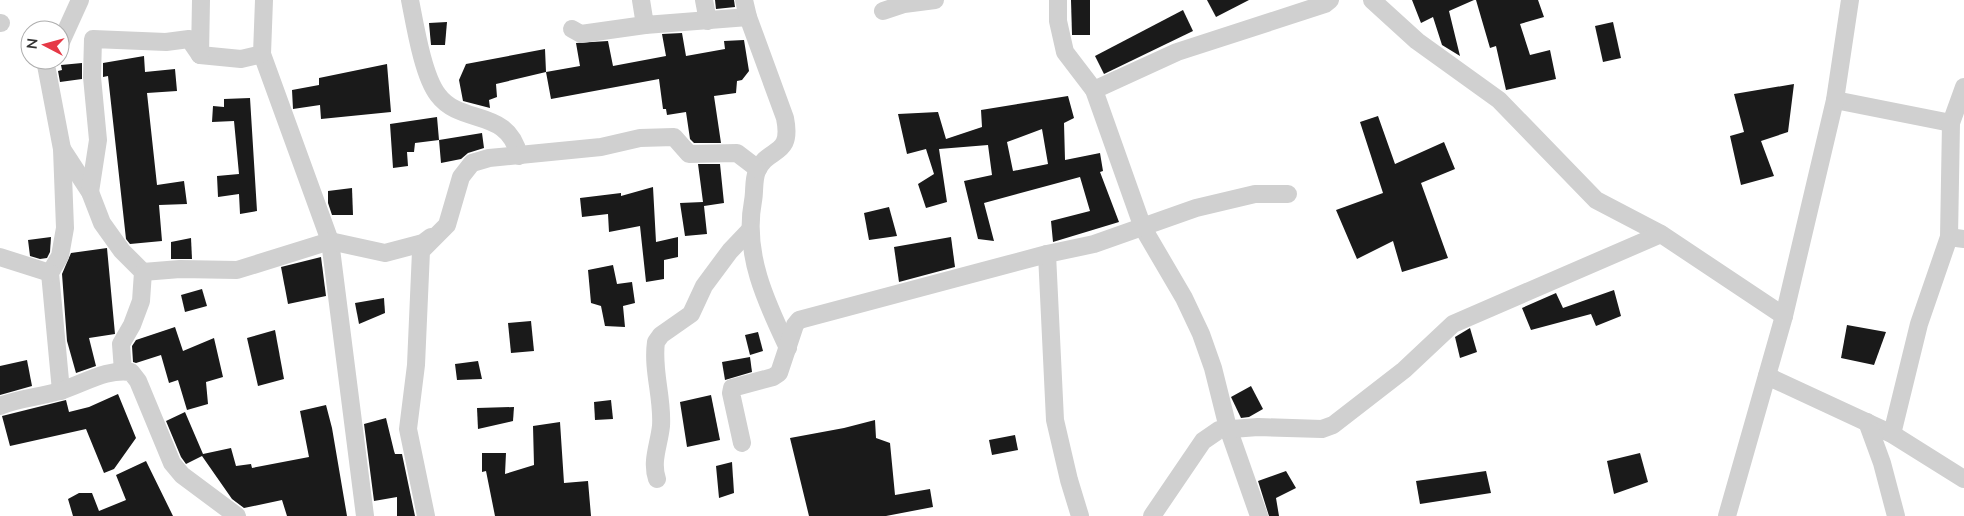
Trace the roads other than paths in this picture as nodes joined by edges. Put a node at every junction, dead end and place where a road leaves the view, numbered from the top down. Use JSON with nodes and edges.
{"nodes":[{"id":1,"x":80,"y":0,"type":"edge"},
{"id":2,"x":201,"y":0,"type":"edge"},
{"id":3,"x":264,"y":0,"type":"edge"},
{"id":4,"x":410,"y":0,"type":"edge"},
{"id":5,"x":641,"y":0,"type":"edge"},
{"id":6,"x":704,"y":0,"type":"edge"},
{"id":7,"x":935,"y":0,"type":"edge"},
{"id":8,"x":1058,"y":0,"type":"edge"},
{"id":9,"x":1330,"y":0,"type":"edge"},
{"id":10,"x":1372,"y":0,"type":"edge"},
{"id":11,"x":1850,"y":0,"type":"edge"},
{"id":12,"x":910,"y":2,"type":"edge"},
{"id":13,"x":746,"y":9,"type":"edge"},
{"id":14,"x":882,"y":11,"type":"dead end"},
{"id":15,"x":708,"y":21,"type":"junction"},
{"id":16,"x":70,"y":22,"type":"edge"},
{"id":17,"x":645,"y":25,"type":"junction"},
{"id":18,"x":572,"y":30,"type":"dead end"},
{"id":19,"x":262,"y":54,"type":"junction"},
{"id":20,"x":200,"y":55,"type":"junction"},
{"id":21,"x":47,"y":70,"type":"edge"},
{"id":22,"x":1964,"y":87,"type":"edge"},
{"id":23,"x":1094,"y":90,"type":"junction"},
{"id":24,"x":1835,"y":100,"type":"junction"},
{"id":25,"x":1951,"y":123,"type":"junction"},
{"id":26,"x":62,"y":149,"type":"junction"},
{"id":27,"x":519,"y":156,"type":"junction"},
{"id":28,"x":758,"y":169,"type":"junction"},
{"id":29,"x":90,"y":192,"type":"junction"},
{"id":30,"x":1288,"y":194,"type":"dead end"},
{"id":31,"x":447,"y":225,"type":"junction"},
{"id":32,"x":1143,"y":228,"type":"junction"},
{"id":33,"x":750,"y":230,"type":"junction"},
{"id":34,"x":1661,"y":234,"type":"junction"},
{"id":35,"x":1956,"y":238,"type":"edge"},
{"id":36,"x":330,"y":241,"type":"junction"},
{"id":37,"x":1047,"y":254,"type":"junction"},
{"id":38,"x":0,"y":256,"type":"edge"},
{"id":39,"x":143,"y":272,"type":"junction"},
{"id":40,"x":50,"y":273,"type":"junction"},
{"id":41,"x":1784,"y":316,"type":"junction"},
{"id":42,"x":788,"y":348,"type":"junction"},
{"id":43,"x":123,"y":371,"type":"junction"},
{"id":44,"x":1767,"y":376,"type":"junction"},
{"id":45,"x":61,"y":391,"type":"junction"},
{"id":46,"x":0,"y":406,"type":"edge"},
{"id":47,"x":1867,"y":422,"type":"junction"},
{"id":48,"x":1228,"y":428,"type":"junction"},
{"id":49,"x":1892,"y":434,"type":"junction"},
{"id":50,"x":742,"y":443,"type":"dead end"},
{"id":51,"x":657,"y":479,"type":"dead end"},
{"id":52,"x":1964,"y":479,"type":"edge"},
{"id":53,"x":237,"y":516,"type":"edge"},
{"id":54,"x":365,"y":516,"type":"edge"},
{"id":55,"x":426,"y":516,"type":"edge"},
{"id":56,"x":1080,"y":516,"type":"edge"},
{"id":57,"x":1152,"y":516,"type":"edge"},
{"id":58,"x":1258,"y":516,"type":"edge"},
{"id":59,"x":1727,"y":516,"type":"edge"},
{"id":60,"x":1896,"y":516,"type":"edge"}],
"edges":[{"from":1,"to":16,"type":"street"},
{"from":2,"to":20,"type":"street"},
{"from":3,"to":19,"type":"street"},
{"from":4,"to":27,"type":"street"},
{"from":5,"to":17,"type":"street"},
{"from":6,"to":15,"type":"street"},
{"from":7,"to":12,"type":"street"},
{"from":8,"to":23,"type":"street"},
{"from":9,"to":23,"type":"street"},
{"from":10,"to":34,"type":"street"},
{"from":11,"to":24,"type":"street"},
{"from":12,"to":14,"type":"street"},
{"from":13,"to":15,"type":"street"},
{"from":13,"to":28,"type":"street"},
{"from":15,"to":17,"type":"street"},
{"from":17,"to":18,"type":"street"},
{"from":19,"to":20,"type":"street"},
{"from":19,"to":36,"type":"street"},
{"from":20,"to":29,"type":"street"},
{"from":21,"to":26,"type":"street"},
{"from":22,"to":25,"type":"street"},
{"from":23,"to":32,"type":"street"},
{"from":24,"to":25,"type":"street"},
{"from":24,"to":41,"type":"street"},
{"from":25,"to":35,"type":"street"},
{"from":26,"to":29,"type":"street"},
{"from":26,"to":40,"type":"street"},
{"from":27,"to":28,"type":"street"},
{"from":27,"to":31,"type":"street"},
{"from":28,"to":33,"type":"street"},
{"from":29,"to":39,"type":"street"},
{"from":30,"to":32,"type":"street"},
{"from":31,"to":36,"type":"street"},
{"from":31,"to":55,"type":"street"},
{"from":32,"to":37,"type":"street"},
{"from":32,"to":48,"type":"street"},
{"from":33,"to":42,"type":"street"},
{"from":33,"to":51,"type":"street"},
{"from":34,"to":41,"type":"street"},
{"from":34,"to":48,"type":"street"},
{"from":35,"to":49,"type":"street"},
{"from":36,"to":39,"type":"street"},
{"from":36,"to":54,"type":"street"},
{"from":37,"to":42,"type":"street"},
{"from":37,"to":56,"type":"street"},
{"from":38,"to":40,"type":"street"},
{"from":39,"to":43,"type":"street"},
{"from":40,"to":45,"type":"street"},
{"from":41,"to":44,"type":"street"},
{"from":42,"to":50,"type":"street"},
{"from":43,"to":45,"type":"street"},
{"from":43,"to":53,"type":"street"},
{"from":44,"to":47,"type":"street"},
{"from":44,"to":59,"type":"street"},
{"from":45,"to":46,"type":"street"},
{"from":47,"to":49,"type":"street"},
{"from":47,"to":60,"type":"street"},
{"from":48,"to":57,"type":"street"},
{"from":48,"to":58,"type":"street"},
{"from":49,"to":52,"type":"street"}]}
